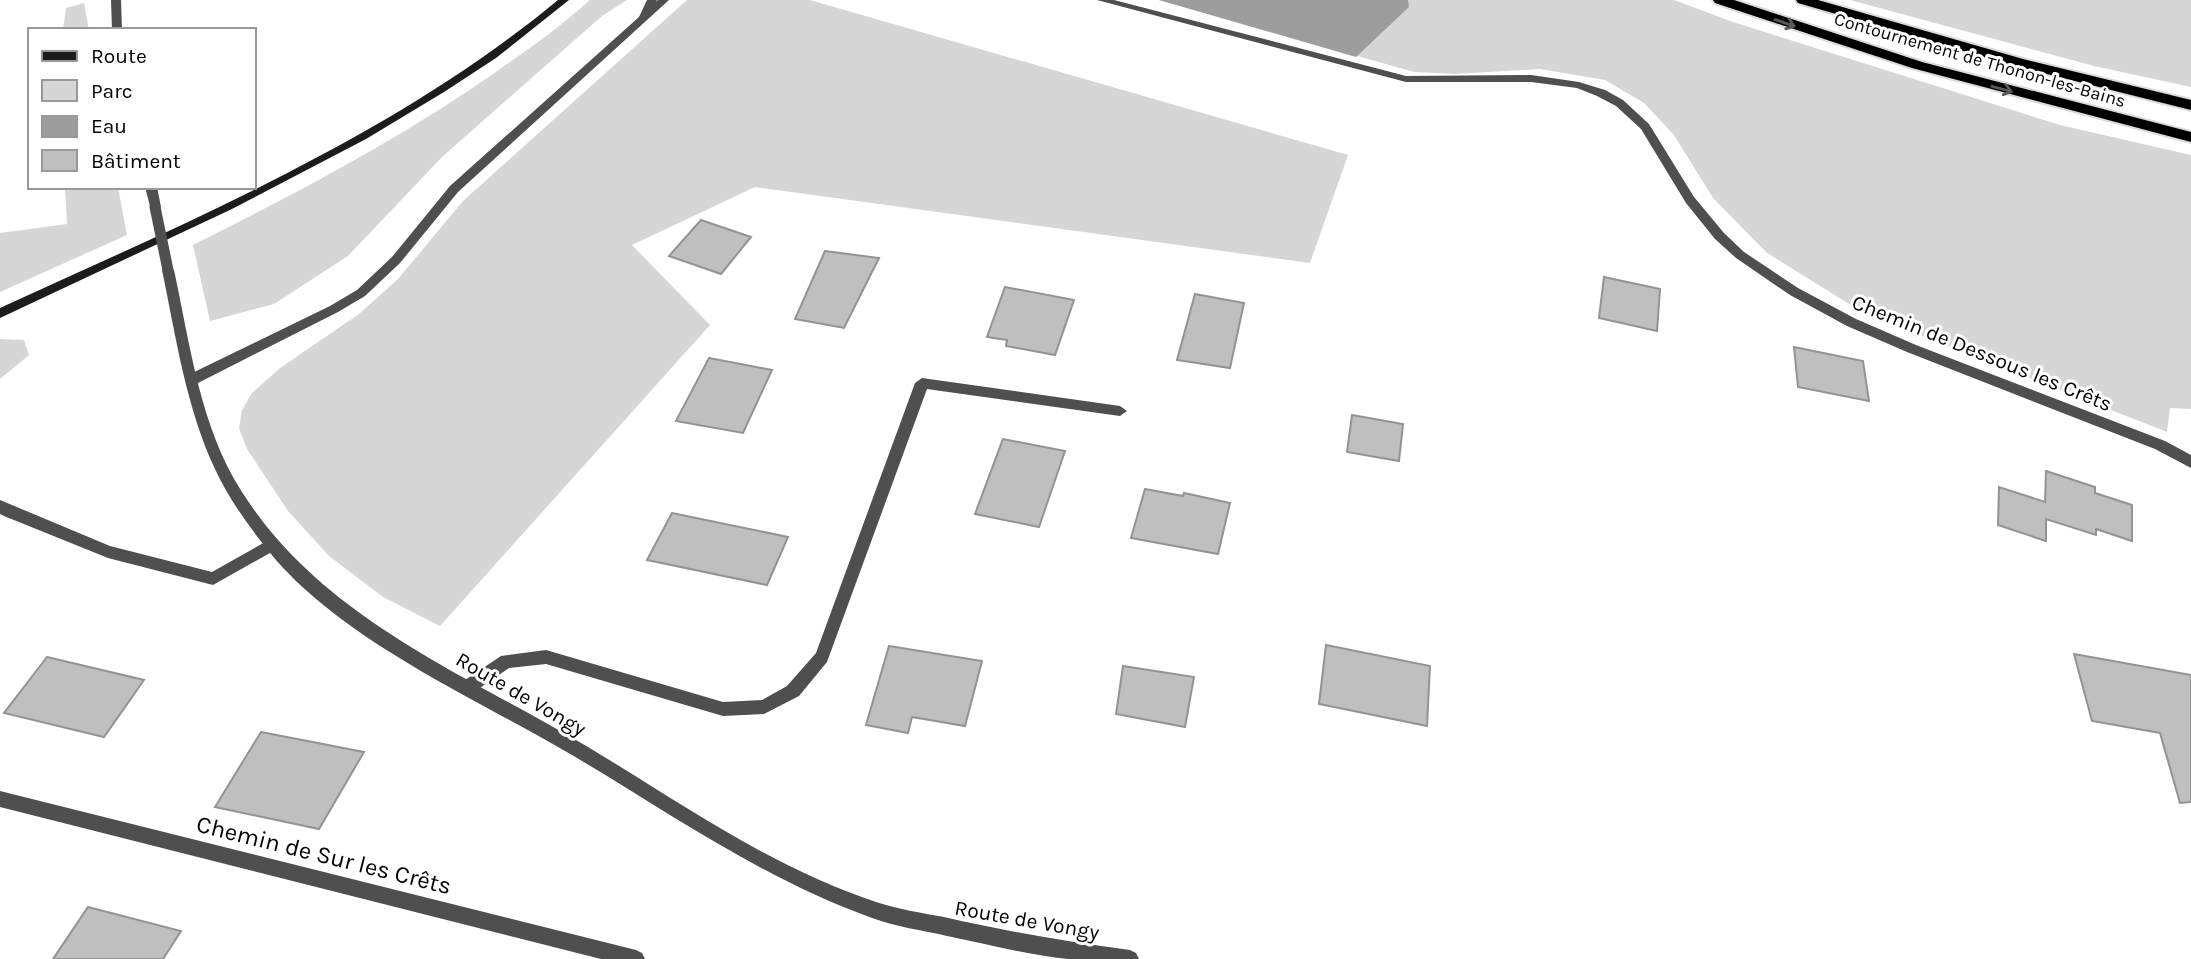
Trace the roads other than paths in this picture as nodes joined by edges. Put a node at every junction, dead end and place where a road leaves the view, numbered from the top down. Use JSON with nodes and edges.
{"nodes":[{"id":1,"x":116,"y":0,"type":"edge"},
{"id":2,"x":564,"y":0,"type":"edge"},
{"id":3,"x":652,"y":0,"type":"edge"},
{"id":4,"x":664,"y":0,"type":"edge"},
{"id":5,"x":1102,"y":0,"type":"edge"},
{"id":6,"x":1720,"y":0,"type":"edge"},
{"id":7,"x":1803,"y":0,"type":"edge"},
{"id":8,"x":644,"y":17,"type":"junction"},
{"id":9,"x":117,"y":28,"type":"edge"},
{"id":10,"x":2191,"y":105,"type":"edge"},
{"id":11,"x":2191,"y":137,"type":"edge"},
{"id":12,"x":151,"y":189,"type":"edge"},
{"id":13,"x":0,"y":313,"type":"edge"},
{"id":14,"x":193,"y":379,"type":"junction"},
{"id":15,"x":1120,"y":411,"type":"dead end"},
{"id":16,"x":2191,"y":462,"type":"edge"},
{"id":17,"x":0,"y":506,"type":"edge"},
{"id":18,"x":272,"y":545,"type":"junction"},
{"id":19,"x":468,"y":687,"type":"junction"},
{"id":20,"x":0,"y":799,"type":"edge"},
{"id":21,"x":636,"y":959,"type":"edge"},
{"id":22,"x":1130,"y":959,"type":"edge"}],
"edges":[{"from":1,"to":9,"type":"street"},
{"from":2,"to":13,"type":"main road"},
{"from":3,"to":8,"type":"street"},
{"from":4,"to":8,"type":"street"},
{"from":5,"to":16,"type":"street","name":"Chemin de Dessous les Crêts"},
{"from":6,"to":11,"type":"highway","name":"Contournement de Thonon-les-Bains","one_way":true},
{"from":7,"to":10,"type":"highway","name":"Contournement de Thonon-les-Bains"},
{"from":8,"to":14,"type":"street"},
{"from":12,"to":14,"type":"street","name":"Route de Vongy","bridge":true},
{"from":14,"to":18,"type":"street","name":"Route de Vongy"},
{"from":15,"to":19,"type":"street"},
{"from":17,"to":18,"type":"street"},
{"from":18,"to":19,"type":"street","name":"Route de Vongy"},
{"from":19,"to":22,"type":"street","name":"Route de Vongy"},
{"from":20,"to":21,"type":"street","name":"Chemin de Sur les Crêts"}]}
